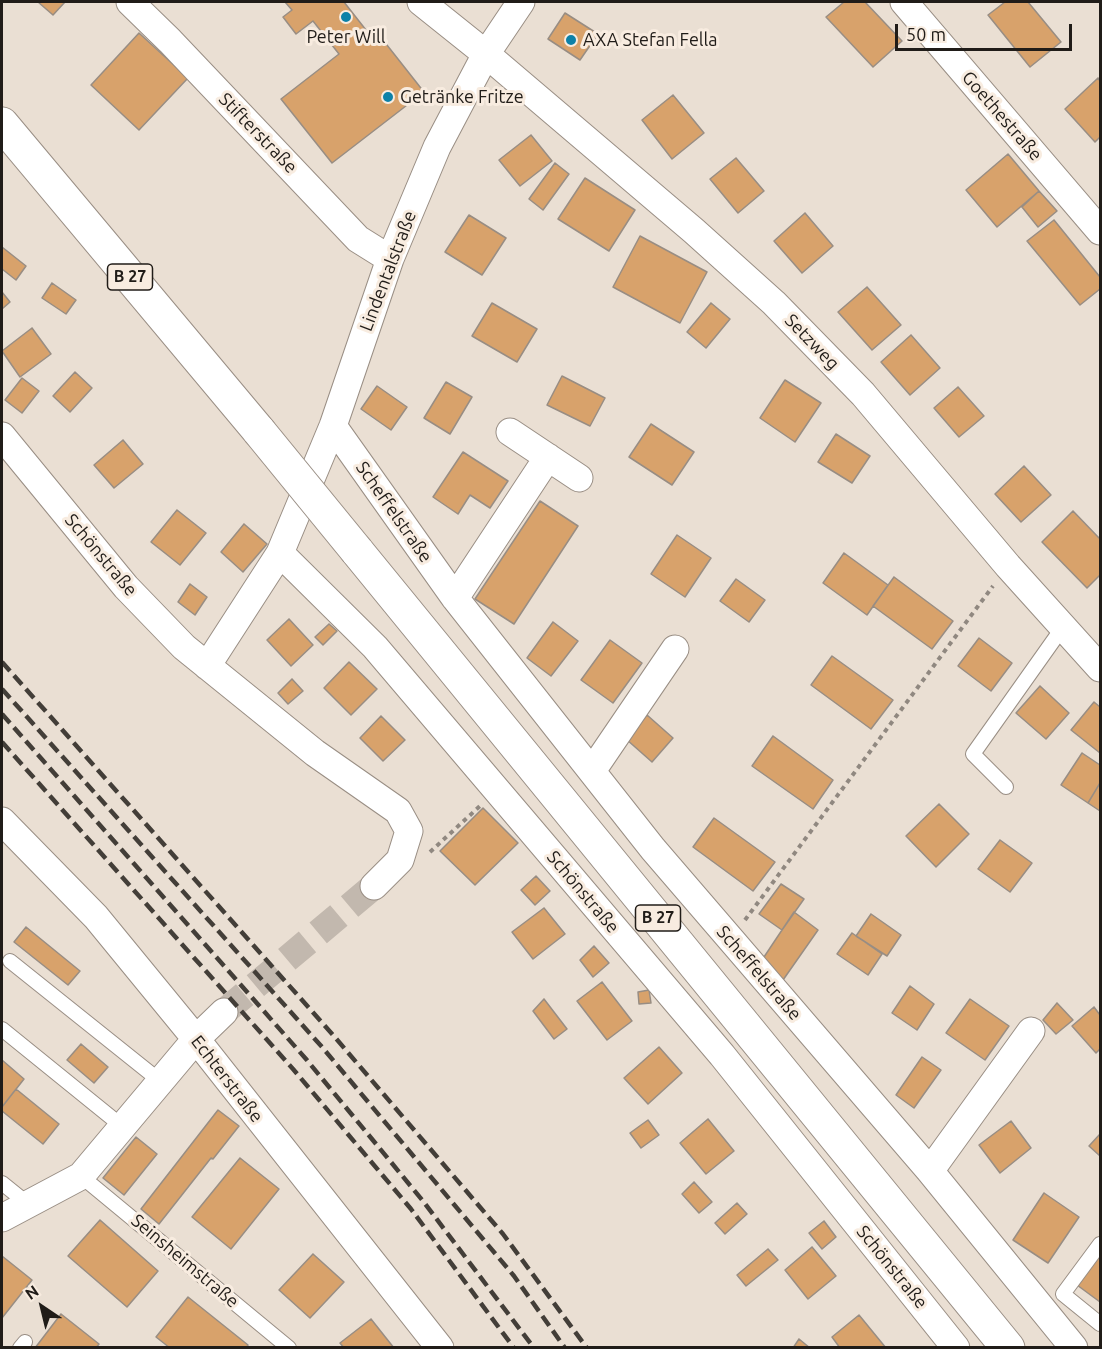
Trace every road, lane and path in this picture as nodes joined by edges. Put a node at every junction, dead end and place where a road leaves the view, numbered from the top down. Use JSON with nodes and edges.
{"nodes":[{"id":1,"x":130,"y":2,"type":"edge"},
{"id":2,"x":421,"y":2,"type":"edge"},
{"id":3,"x":521,"y":2,"type":"edge"},
{"id":4,"x":904,"y":2,"type":"edge"},
{"id":5,"x":486,"y":54,"type":"junction"},
{"id":6,"x":2,"y":124,"type":"edge"},
{"id":7,"x":1101,"y":231,"type":"edge"},
{"id":8,"x":390,"y":259,"type":"junction"},
{"id":9,"x":333,"y":426,"type":"junction"},
{"id":10,"x":510,"y":432,"type":"dead end"},
{"id":11,"x":2,"y":436,"type":"edge"},
{"id":12,"x":548,"y":457,"type":"junction"},
{"id":13,"x":579,"y":478,"type":"dead end"},
{"id":14,"x":280,"y":553,"type":"junction"},
{"id":15,"x":1008,"y":566,"type":"junction"},
{"id":16,"x":455,"y":598,"type":"junction"},
{"id":17,"x":1063,"y":627,"type":"junction"},
{"id":18,"x":675,"y":649,"type":"dead end"},
{"id":19,"x":207,"y":666,"type":"junction"},
{"id":20,"x":1101,"y":668,"type":"edge"},
{"id":21,"x":592,"y":771,"type":"junction"},
{"id":22,"x":1006,"y":787,"type":"dead end"},
{"id":23,"x":497,"y":790,"type":"junction"},
{"id":24,"x":2,"y":821,"type":"edge"},
{"id":25,"x":429,"y":853,"type":"dead end"},
{"id":26,"x":374,"y":886,"type":"tunnel mouth"},
{"id":27,"x":730,"y":940,"type":"junction"},
{"id":28,"x":10,"y":961,"type":"dead end"},
{"id":29,"x":224,"y":1012,"type":"tunnel mouth"},
{"id":30,"x":2,"y":1029,"type":"edge"},
{"id":31,"x":1031,"y":1031,"type":"dead end"},
{"id":32,"x":196,"y":1039,"type":"junction"},
{"id":33,"x":160,"y":1081,"type":"junction"},
{"id":34,"x":123,"y":1127,"type":"junction"},
{"id":35,"x":930,"y":1170,"type":"junction"},
{"id":36,"x":81,"y":1176,"type":"junction"},
{"id":37,"x":2,"y":1183,"type":"edge"},
{"id":38,"x":28,"y":1204,"type":"junction"},
{"id":39,"x":2,"y":1218,"type":"edge"},
{"id":40,"x":1101,"y":1244,"type":"edge"},
{"id":41,"x":1101,"y":1324,"type":"edge"},
{"id":42,"x":289,"y":1347,"type":"edge"},
{"id":43,"x":440,"y":1347,"type":"edge"},
{"id":44,"x":956,"y":1347,"type":"edge"},
{"id":45,"x":1008,"y":1347,"type":"edge"},
{"id":46,"x":1074,"y":1347,"type":"edge"}],
"edges":[{"from":1,"to":8,"type":"street","name":"Stifterstraße"},
{"from":2,"to":5,"type":"street","name":"Setzweg"},
{"from":3,"to":5,"type":"street","name":"Lindentalstraße"},
{"from":4,"to":7,"type":"street","name":"Goethestraße"},
{"from":5,"to":8,"type":"street","name":"Lindentalstraße"},
{"from":5,"to":15,"type":"street","name":"Setzweg"},
{"from":6,"to":45,"type":"main road","number":"B 27","bridge":true},
{"from":8,"to":9,"type":"street","name":"Lindentalstraße"},
{"from":9,"to":14,"type":"street","name":"Lindentalstraße"},
{"from":9,"to":16,"type":"street","name":"Scheffelstraße"},
{"from":10,"to":12,"type":"street"},
{"from":11,"to":19,"type":"street","name":"Schönstraße"},
{"from":12,"to":13,"type":"street"},
{"from":12,"to":16,"type":"street"},
{"from":14,"to":19,"type":"street"},
{"from":14,"to":23,"type":"street","name":"Schönstraße"},
{"from":15,"to":17,"type":"street","name":"Setzweg"},
{"from":15,"to":27,"type":"path"},
{"from":16,"to":21,"type":"street","name":"Scheffelstraße"},
{"from":17,"to":20,"type":"street","name":"Setzweg"},
{"from":17,"to":22,"type":"lane"},
{"from":18,"to":21,"type":"street"},
{"from":19,"to":26,"type":"street","name":"Schönstraße"},
{"from":21,"to":27,"type":"street","name":"Scheffelstraße"},
{"from":23,"to":25,"type":"path"},
{"from":23,"to":44,"type":"street","name":"Schönstraße"},
{"from":24,"to":32,"type":"street","name":"Echterstraße"},
{"from":27,"to":35,"type":"street","name":"Scheffelstraße"},
{"from":28,"to":33,"type":"lane"},
{"from":29,"to":32,"type":"street"},
{"from":30,"to":34,"type":"lane"},
{"from":31,"to":35,"type":"street"},
{"from":32,"to":33,"type":"street"},
{"from":32,"to":43,"type":"street","name":"Echterstraße"},
{"from":33,"to":34,"type":"street"},
{"from":34,"to":36,"type":"street"},
{"from":35,"to":46,"type":"street","name":"Scheffelstraße"},
{"from":36,"to":38,"type":"street"},
{"from":36,"to":42,"type":"lane","name":"Seinsheimstraße"},
{"from":37,"to":38,"type":"lane"},
{"from":38,"to":39,"type":"street"},
{"from":40,"to":41,"type":"lane"}]}
